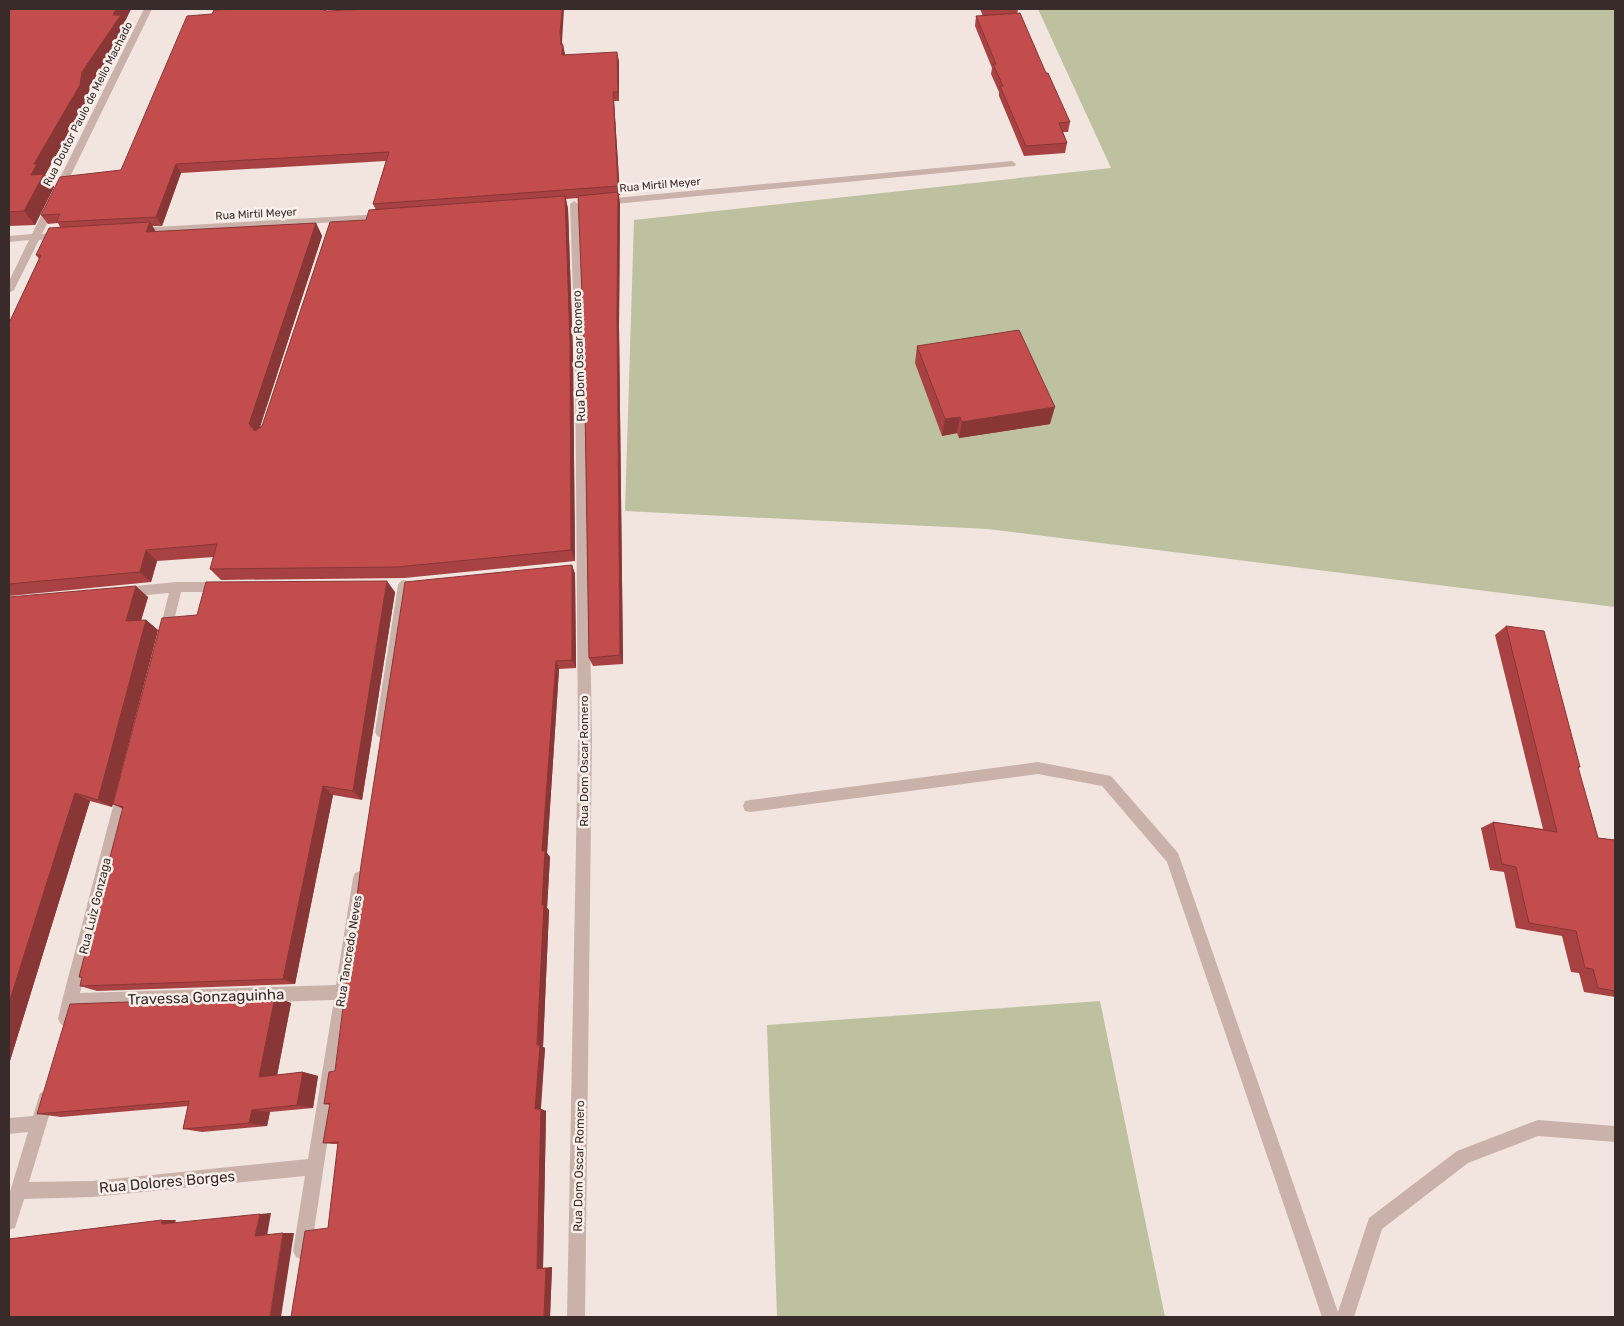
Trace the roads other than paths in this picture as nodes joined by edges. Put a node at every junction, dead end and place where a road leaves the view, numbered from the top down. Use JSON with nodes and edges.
{"nodes":[{"id":1,"x":148,"y":9,"type":"edge"},
{"id":2,"x":1012,"y":164,"type":"dead end"},
{"id":3,"x":579,"y":204,"type":"joint"},
{"id":4,"x":392,"y":217,"type":"edge"},
{"id":5,"x":124,"y":232,"type":"edge"},
{"id":6,"x":74,"y":234,"type":"edge"},
{"id":7,"x":34,"y":236,"type":"junction"},
{"id":8,"x":9,"y":238,"type":"edge"},
{"id":9,"x":9,"y":290,"type":"edge"},
{"id":10,"x":404,"y":585,"type":"edge"},
{"id":11,"x":236,"y":587,"type":"edge"},
{"id":12,"x":176,"y":588,"type":"junction"},
{"id":13,"x":117,"y":592,"type":"edge"},
{"id":14,"x":162,"y":645,"type":"edge"},
{"id":15,"x":379,"y":750,"type":"edge"},
{"id":16,"x":127,"y":780,"type":"edge"},
{"id":17,"x":750,"y":806,"type":"dead end"},
{"id":18,"x":362,"y":866,"type":"edge"},
{"id":19,"x":342,"y":992,"type":"junction"},
{"id":20,"x":70,"y":1001,"type":"junction"},
{"id":21,"x":63,"y":1029,"type":"edge"},
{"id":22,"x":49,"y":1086,"type":"edge"},
{"id":23,"x":40,"y":1123,"type":"junction"},
{"id":24,"x":9,"y":1126,"type":"edge"},
{"id":25,"x":1615,"y":1134,"type":"edge"},
{"id":26,"x":314,"y":1167,"type":"junction"},
{"id":27,"x":19,"y":1191,"type":"junction"},
{"id":28,"x":9,"y":1222,"type":"edge"},
{"id":29,"x":300,"y":1261,"type":"edge"},
{"id":30,"x":576,"y":1317,"type":"edge"},
{"id":31,"x":1331,"y":1317,"type":"edge"},
{"id":32,"x":1345,"y":1317,"type":"edge"}],
"edges":[{"from":1,"to":7,"type":"street","name":"Rua Doutor Paulo de Mello Machado"},
{"from":2,"to":3,"type":"street","name":"Rua Mirtil Meyer"},
{"from":3,"to":30,"type":"street","name":"Rua Dom Oscar Romero"},
{"from":4,"to":5,"type":"street","name":"Rua Mirtil Meyer"},
{"from":6,"to":7,"type":"street"},
{"from":7,"to":8,"type":"street"},
{"from":7,"to":9,"type":"street","name":"Rua Doutor Paulo de Mello Machado"},
{"from":10,"to":15,"type":"street"},
{"from":11,"to":12,"type":"street"},
{"from":12,"to":13,"type":"street"},
{"from":12,"to":14,"type":"street"},
{"from":16,"to":20,"type":"street","name":"Rua Luiz Gonzaga"},
{"from":17,"to":31,"type":"street"},
{"from":18,"to":19,"type":"street","name":"Rua Tancredo Neves"},
{"from":19,"to":20,"type":"street","name":"Travessa Gonzaguinha"},
{"from":19,"to":26,"type":"street","name":"Rua Tancredo Neves"},
{"from":20,"to":21,"type":"street","name":"Rua Luiz Gonzaga"},
{"from":22,"to":23,"type":"street"},
{"from":23,"to":24,"type":"street"},
{"from":23,"to":27,"type":"street"},
{"from":25,"to":32,"type":"street"},
{"from":26,"to":27,"type":"street","name":"Rua Dolores Borges"},
{"from":26,"to":29,"type":"street","name":"Rua Tancredo Neves"},
{"from":27,"to":28,"type":"street"}]}
